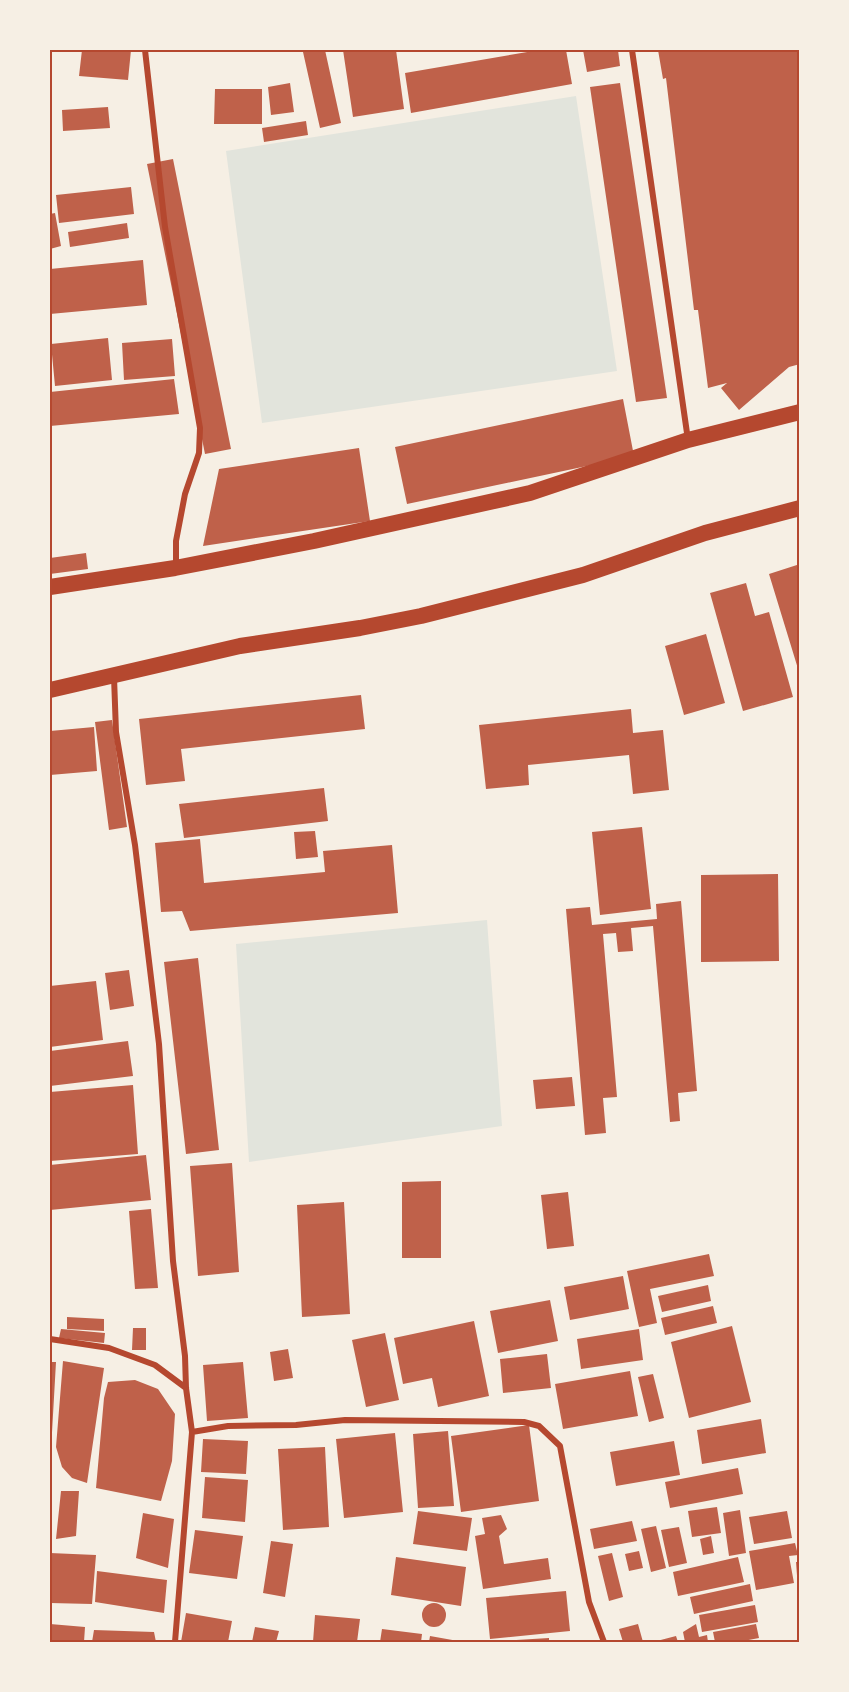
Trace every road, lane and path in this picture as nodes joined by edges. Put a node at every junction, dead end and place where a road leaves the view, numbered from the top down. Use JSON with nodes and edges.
{"nodes":[{"id":1,"x":145,"y":50,"type":"edge"},
{"id":2,"x":632,"y":50,"type":"edge"},
{"id":3,"x":800,"y":412,"type":"edge"},
{"id":4,"x":688,"y":440,"type":"junction"},
{"id":5,"x":800,"y":507,"type":"edge"},
{"id":6,"x":176,"y":568,"type":"junction"},
{"id":7,"x":50,"y":587,"type":"edge"},
{"id":8,"x":114,"y":676,"type":"junction"},
{"id":9,"x":50,"y":690,"type":"edge"},
{"id":10,"x":50,"y":1339,"type":"edge"},
{"id":11,"x":186,"y":1388,"type":"junction"},
{"id":12,"x":192,"y":1431,"type":"junction"},
{"id":13,"x":175,"y":1642,"type":"edge"},
{"id":14,"x":604,"y":1642,"type":"edge"}],
"edges":[{"from":1,"to":6,"type":"street"},
{"from":2,"to":4,"type":"street"},
{"from":3,"to":4,"type":"highway"},
{"from":4,"to":6,"type":"highway"},
{"from":5,"to":8,"type":"highway"},
{"from":6,"to":7,"type":"highway"},
{"from":8,"to":9,"type":"highway"},
{"from":8,"to":11,"type":"street"},
{"from":10,"to":11,"type":"street"},
{"from":11,"to":12,"type":"street"},
{"from":12,"to":13,"type":"street"},
{"from":12,"to":14,"type":"street"}]}
